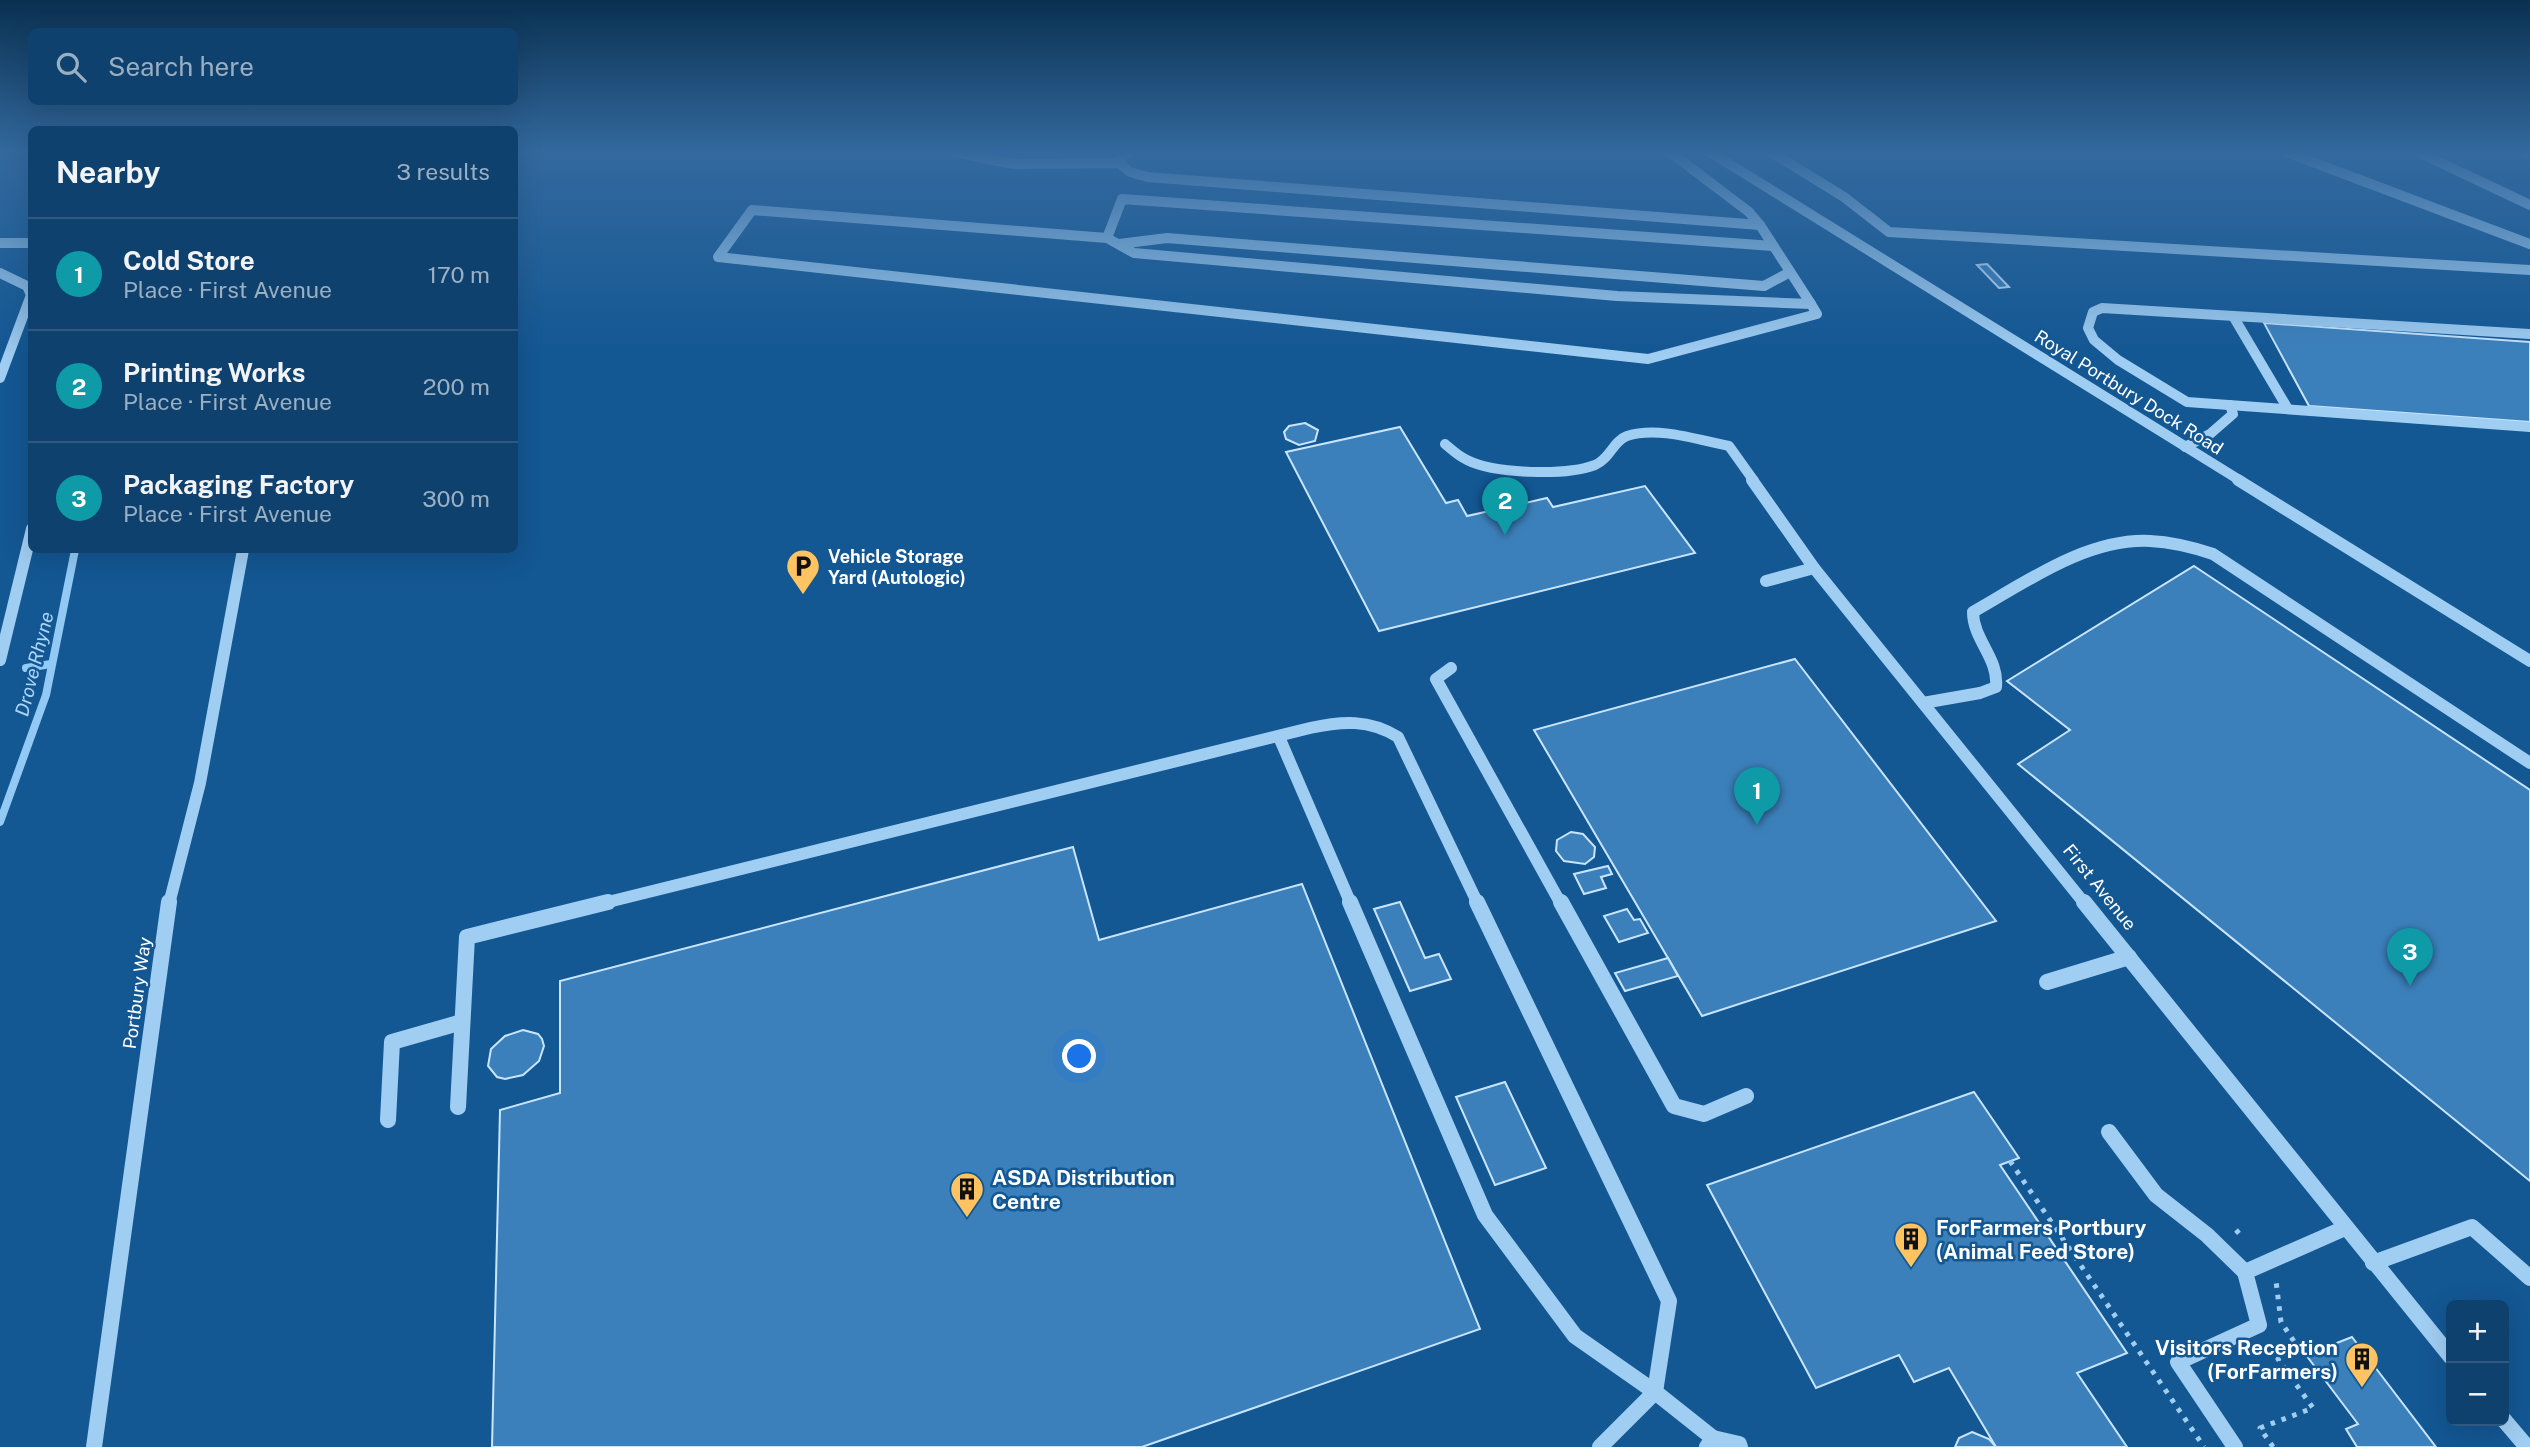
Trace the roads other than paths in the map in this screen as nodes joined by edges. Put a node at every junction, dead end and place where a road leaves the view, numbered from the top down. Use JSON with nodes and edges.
{"nodes":[{"id":1,"x":745,"y":220,"type":"edge"},
{"id":2,"x":873,"y":220,"type":"edge"},
{"id":3,"x":1114,"y":220,"type":"edge"},
{"id":4,"x":1406,"y":220,"type":"edge"},
{"id":5,"x":1690,"y":220,"type":"edge"},
{"id":6,"x":1755,"y":220,"type":"edge"},
{"id":7,"x":1819,"y":220,"type":"edge"},
{"id":8,"x":1873,"y":220,"type":"edge"},
{"id":9,"x":2465,"y":220,"type":"edge"},
{"id":10,"x":1760,"y":225,"type":"junction"},
{"id":11,"x":1107,"y":238,"type":"junction"},
{"id":12,"x":0,"y":243,"type":"edge"},
{"id":13,"x":28,"y":243,"type":"edge"},
{"id":14,"x":1119,"y":244,"type":"junction"},
{"id":15,"x":2530,"y":244,"type":"edge"},
{"id":16,"x":1773,"y":246,"type":"junction"},
{"id":17,"x":2530,"y":270,"type":"edge"},
{"id":18,"x":1790,"y":272,"type":"junction"},
{"id":19,"x":0,"y":273,"type":"edge"},
{"id":20,"x":28,"y":288,"type":"edge"},
{"id":21,"x":1811,"y":304,"type":"junction"},
{"id":22,"x":28,"y":305,"type":"edge"},
{"id":23,"x":2233,"y":316,"type":"junction"},
{"id":24,"x":2530,"y":334,"type":"edge"},
{"id":25,"x":0,"y":378,"type":"edge"},
{"id":26,"x":2230,"y":405,"type":"junction"},
{"id":27,"x":2288,"y":409,"type":"junction"},
{"id":28,"x":2530,"y":427,"type":"edge"},
{"id":29,"x":1445,"y":444,"type":"dead end"},
{"id":30,"x":2185,"y":447,"type":"junction"},
{"id":31,"x":28,"y":544,"type":"edge"},
{"id":32,"x":242,"y":553,"type":"edge"},
{"id":33,"x":1814,"y":568,"type":"junction"},
{"id":34,"x":1766,"y":581,"type":"dead end"},
{"id":35,"x":0,"y":660,"type":"edge"},
{"id":36,"x":2530,"y":661,"type":"edge"},
{"id":37,"x":1451,"y":668,"type":"dead end"},
{"id":38,"x":1923,"y":703,"type":"junction"},
{"id":39,"x":1279,"y":737,"type":"junction"},
{"id":40,"x":2530,"y":763,"type":"edge"},
{"id":41,"x":2129,"y":957,"type":"junction"},
{"id":42,"x":2047,"y":982,"type":"dead end"},
{"id":43,"x":462,"y":1022,"type":"junction"},
{"id":44,"x":1746,"y":1096,"type":"dead end"},
{"id":45,"x":458,"y":1107,"type":"dead end"},
{"id":46,"x":388,"y":1120,"type":"dead end"},
{"id":47,"x":2109,"y":1132,"type":"dead end"},
{"id":48,"x":2345,"y":1228,"type":"junction"},
{"id":49,"x":2373,"y":1263,"type":"junction"},
{"id":50,"x":2245,"y":1272,"type":"junction"},
{"id":51,"x":2530,"y":1278,"type":"edge"},
{"id":52,"x":2446,"y":1351,"type":"edge"},
{"id":53,"x":1655,"y":1392,"type":"junction"},
{"id":54,"x":2509,"y":1426,"type":"edge"},
{"id":55,"x":1710,"y":1443,"type":"edge"},
{"id":56,"x":94,"y":1447,"type":"edge"},
{"id":57,"x":1600,"y":1447,"type":"edge"},
{"id":58,"x":1740,"y":1447,"type":"edge"},
{"id":59,"x":2235,"y":1447,"type":"edge"},
{"id":60,"x":2527,"y":1447,"type":"edge"}],
"edges":[{"from":1,"to":21,"type":"street"},
{"from":2,"to":11,"type":"street"},
{"from":3,"to":11,"type":"street"},
{"from":4,"to":16,"type":"street"},
{"from":5,"to":10,"type":"street"},
{"from":6,"to":10,"type":"street"},
{"from":7,"to":30,"type":"street","name":"Royal Portbury Dock Road"},
{"from":8,"to":17,"type":"street"},
{"from":9,"to":15,"type":"street"},
{"from":10,"to":16,"type":"street"},
{"from":11,"to":14,"type":"street"},
{"from":12,"to":13,"type":"street"},
{"from":14,"to":18,"type":"street"},
{"from":14,"to":21,"type":"street"},
{"from":16,"to":18,"type":"street"},
{"from":18,"to":21,"type":"street"},
{"from":19,"to":20,"type":"street"},
{"from":22,"to":25,"type":"street"},
{"from":23,"to":24,"type":"lane"},
{"from":23,"to":26,"type":"lane"},
{"from":23,"to":27,"type":"lane"},
{"from":26,"to":27,"type":"street"},
{"from":26,"to":30,"type":"street"},
{"from":27,"to":28,"type":"street"},
{"from":29,"to":33,"type":"street","name":"First Avenue"},
{"from":30,"to":36,"type":"street","name":"Royal Portbury Dock Road"},
{"from":31,"to":35,"type":"street"},
{"from":32,"to":56,"type":"street","name":"Portbury Way"},
{"from":33,"to":34,"type":"street"},
{"from":33,"to":38,"type":"street","name":"First Avenue"},
{"from":37,"to":44,"type":"street"},
{"from":38,"to":40,"type":"street"},
{"from":38,"to":41,"type":"street","name":"First Avenue"},
{"from":39,"to":43,"type":"street"},
{"from":39,"to":53,"type":"street"},
{"from":39,"to":53,"type":"street"},
{"from":41,"to":42,"type":"street"},
{"from":41,"to":48,"type":"street","name":"First Avenue"},
{"from":43,"to":45,"type":"street"},
{"from":43,"to":46,"type":"street"},
{"from":47,"to":50,"type":"street"},
{"from":48,"to":49,"type":"street","name":"First Avenue"},
{"from":48,"to":50,"type":"street"},
{"from":49,"to":51,"type":"lane"},
{"from":49,"to":52,"type":"street","name":"First Avenue"},
{"from":50,"to":59,"type":"street"},
{"from":53,"to":55,"type":"street"},
{"from":53,"to":57,"type":"street"},
{"from":54,"to":60,"type":"street"},
{"from":55,"to":58,"type":"lane"}]}
